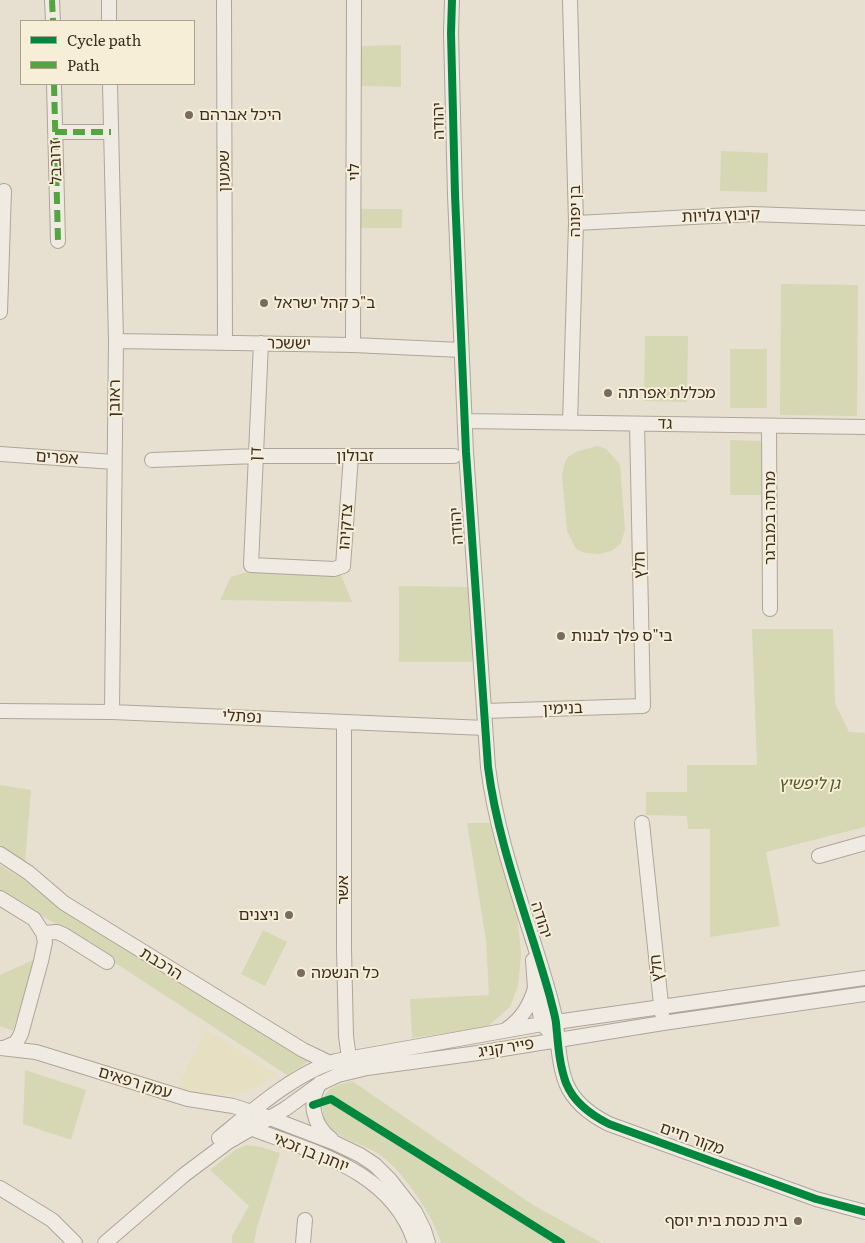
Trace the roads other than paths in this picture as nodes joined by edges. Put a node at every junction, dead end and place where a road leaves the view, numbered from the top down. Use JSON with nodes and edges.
{"nodes":[{"id":1,"x":52,"y":0,"type":"edge"},
{"id":2,"x":109,"y":0,"type":"edge"},
{"id":3,"x":224,"y":0,"type":"edge"},
{"id":4,"x":354,"y":0,"type":"edge"},
{"id":5,"x":452,"y":0,"type":"edge"},
{"id":6,"x":570,"y":0,"type":"edge"},
{"id":7,"x":53,"y":20,"type":"edge"},
{"id":8,"x":110,"y":20,"type":"edge"},
{"id":9,"x":54,"y":85,"type":"edge"},
{"id":10,"x":110,"y":85,"type":"edge"},
{"id":11,"x":56,"y":132,"type":"junction"},
{"id":12,"x":111,"y":132,"type":"junction"},
{"id":13,"x":4,"y":190,"type":"dead end"},
{"id":14,"x":865,"y":218,"type":"edge"},
{"id":15,"x":576,"y":223,"type":"junction"},
{"id":16,"x":58,"y":241,"type":"dead end"},
{"id":17,"x":0,"y":312,"type":"edge"},
{"id":18,"x":116,"y":341,"type":"junction"},
{"id":19,"x":225,"y":343,"type":"junction"},
{"id":20,"x":261,"y":343,"type":"junction"},
{"id":21,"x":353,"y":345,"type":"junction"},
{"id":22,"x":461,"y":350,"type":"junction"},
{"id":23,"x":466,"y":421,"type":"junction"},
{"id":24,"x":570,"y":423,"type":"junction"},
{"id":25,"x":637,"y":424,"type":"junction"},
{"id":26,"x":769,"y":426,"type":"junction"},
{"id":27,"x":865,"y":427,"type":"edge"},
{"id":28,"x":0,"y":454,"type":"edge"},
{"id":29,"x":256,"y":456,"type":"junction"},
{"id":30,"x":351,"y":456,"type":"junction"},
{"id":31,"x":454,"y":456,"type":"dead end"},
{"id":32,"x":152,"y":460,"type":"dead end"},
{"id":33,"x":114,"y":462,"type":"junction"},
{"id":34,"x":251,"y":565,"type":"joint"},
{"id":35,"x":770,"y":609,"type":"dead end"},
{"id":36,"x":643,"y":706,"type":"joint"},
{"id":37,"x":0,"y":711,"type":"edge"},
{"id":38,"x":112,"y":712,"type":"junction"},
{"id":39,"x":484,"y":712,"type":"junction"},
{"id":40,"x":344,"y":722,"type":"junction"},
{"id":41,"x":485,"y":728,"type":"junction"},
{"id":42,"x":642,"y":824,"type":"dead end"},
{"id":43,"x":865,"y":843,"type":"edge"},
{"id":44,"x":0,"y":854,"type":"edge"},
{"id":45,"x":819,"y":856,"type":"dead end"},
{"id":46,"x":0,"y":898,"type":"edge"},
{"id":47,"x":43,"y":933,"type":"junction"},
{"id":48,"x":534,"y":944,"type":"junction"},
{"id":49,"x":107,"y":962,"type":"dead end"},
{"id":50,"x":865,"y":978,"type":"edge"},
{"id":51,"x":535,"y":988,"type":"junction"},
{"id":52,"x":865,"y":994,"type":"edge"},
{"id":53,"x":661,"y":1007,"type":"junction"},
{"id":54,"x":549,"y":1023,"type":"junction"},
{"id":55,"x":663,"y":1023,"type":"junction"},
{"id":56,"x":506,"y":1030,"type":"junction"},
{"id":57,"x":557,"y":1040,"type":"junction"},
{"id":58,"x":2,"y":1048,"type":"edge"},
{"id":59,"x":349,"y":1058,"type":"junction"},
{"id":60,"x":330,"y":1063,"type":"junction"},
{"id":61,"x":321,"y":1083,"type":"junction"},
{"id":62,"x":252,"y":1112,"type":"junction"},
{"id":63,"x":270,"y":1118,"type":"junction"},
{"id":64,"x":250,"y":1128,"type":"junction"},
{"id":65,"x":335,"y":1143,"type":"junction"},
{"id":66,"x":184,"y":1175,"type":"junction"},
{"id":67,"x":0,"y":1188,"type":"edge"},
{"id":68,"x":865,"y":1212,"type":"edge"},
{"id":69,"x":305,"y":1220,"type":"dead end"},
{"id":70,"x":74,"y":1243,"type":"edge"},
{"id":71,"x":104,"y":1243,"type":"edge"},
{"id":72,"x":303,"y":1243,"type":"edge"},
{"id":73,"x":415,"y":1243,"type":"edge"},
{"id":74,"x":428,"y":1243,"type":"edge"}],
"edges":[{"from":1,"to":7,"type":"street"},
{"from":2,"to":8,"type":"street"},
{"from":3,"to":19,"type":"street","name":"שמעון"},
{"from":4,"to":21,"type":"street","name":"לוי"},
{"from":5,"to":22,"type":"street","name":"יהודה"},
{"from":6,"to":15,"type":"street","name":"בן יפונה"},
{"from":9,"to":11,"type":"street","name":"זרובבל"},
{"from":10,"to":12,"type":"street","name":"ראובן"},
{"from":11,"to":12,"type":"street"},
{"from":11,"to":16,"type":"street","name":"זרובבל"},
{"from":12,"to":18,"type":"street","name":"ראובן"},
{"from":13,"to":17,"type":"street"},
{"from":14,"to":15,"type":"street","name":"קיבוץ גלויות"},
{"from":15,"to":24,"type":"street","name":"בן יפונה"},
{"from":18,"to":19,"type":"street","name":"יששכר"},
{"from":18,"to":33,"type":"street","name":"ראובן"},
{"from":19,"to":20,"type":"street","name":"יששכר"},
{"from":20,"to":21,"type":"street","name":"יששכר"},
{"from":20,"to":29,"type":"street","name":"דן"},
{"from":21,"to":22,"type":"street","name":"יששכר"},
{"from":22,"to":23,"type":"street","name":"יהודה"},
{"from":23,"to":24,"type":"street","name":"גד"},
{"from":23,"to":39,"type":"street","name":"יהודה"},
{"from":24,"to":25,"type":"street","name":"גד"},
{"from":25,"to":26,"type":"street","name":"גד"},
{"from":25,"to":36,"type":"street","name":"חלץ"},
{"from":26,"to":27,"type":"street","name":"גד"},
{"from":26,"to":35,"type":"street","name":"מרתה במברגר"},
{"from":28,"to":33,"type":"street","name":"אפרים"},
{"from":29,"to":30,"type":"street","name":"זבולון"},
{"from":29,"to":32,"type":"street"},
{"from":29,"to":34,"type":"street","name":"דן"},
{"from":30,"to":31,"type":"street","name":"זבולון"},
{"from":30,"to":34,"type":"street","name":"צדקיהו"},
{"from":33,"to":38,"type":"street","name":"ראובן"},
{"from":36,"to":39,"type":"street","name":"בנימין"},
{"from":37,"to":38,"type":"street","name":"נפתלי"},
{"from":38,"to":40,"type":"street","name":"נפתלי"},
{"from":39,"to":41,"type":"street","name":"יהודה"},
{"from":40,"to":41,"type":"street","name":"נפתלי"},
{"from":40,"to":59,"type":"street","name":"אשר"},
{"from":41,"to":48,"type":"street","name":"יהודה"},
{"from":42,"to":53,"type":"street","name":"חלץ"},
{"from":43,"to":45,"type":"street"},
{"from":44,"to":60,"type":"street","name":"הרכבת"},
{"from":46,"to":47,"type":"street"},
{"from":47,"to":49,"type":"street"},
{"from":47,"to":58,"type":"street"},
{"from":48,"to":51,"type":"street","name":"יהודה"},
{"from":48,"to":54,"type":"street","name":"יהודה"},
{"from":50,"to":53,"type":"street","name":"פייר קניג"},
{"from":51,"to":54,"type":"street","name":"יהודה"},
{"from":51,"to":56,"type":"street"},
{"from":52,"to":55,"type":"street","name":"פייר קניג"},
{"from":53,"to":54,"type":"street","name":"פייר קניג"},
{"from":53,"to":55,"type":"street","name":"חלץ"},
{"from":54,"to":56,"type":"street","name":"פייר קניג"},
{"from":54,"to":57,"type":"street","name":"יהודה"},
{"from":55,"to":57,"type":"street","name":"פייר קניג"},
{"from":56,"to":59,"type":"street","name":"פייר קניג"},
{"from":57,"to":61,"type":"street","name":"פייר קניג"},
{"from":57,"to":68,"type":"street","name":"מקור חיים"},
{"from":58,"to":62,"type":"street","name":"עמק רפאים"},
{"from":59,"to":60,"type":"street","name":"פייר קניג"},
{"from":60,"to":62,"type":"street","name":"פייר קניג"},
{"from":61,"to":63,"type":"street","name":"פייר קניג"},
{"from":61,"to":65,"type":"street"},
{"from":62,"to":63,"type":"street","name":"עמק רפאים"},
{"from":62,"to":64,"type":"street"},
{"from":62,"to":66,"type":"street","name":"פייר קניג"},
{"from":63,"to":64,"type":"street","name":"פייר קניג"},
{"from":63,"to":65,"type":"street","name":"עמק רפאים"},
{"from":64,"to":66,"type":"street","name":"פייר קניג"},
{"from":64,"to":73,"type":"street","name":"יוחנן בן זכאי"},
{"from":65,"to":74,"type":"street","name":"עמק רפאים"},
{"from":66,"to":71,"type":"street"},
{"from":67,"to":70,"type":"street"},
{"from":69,"to":72,"type":"street"}]}
